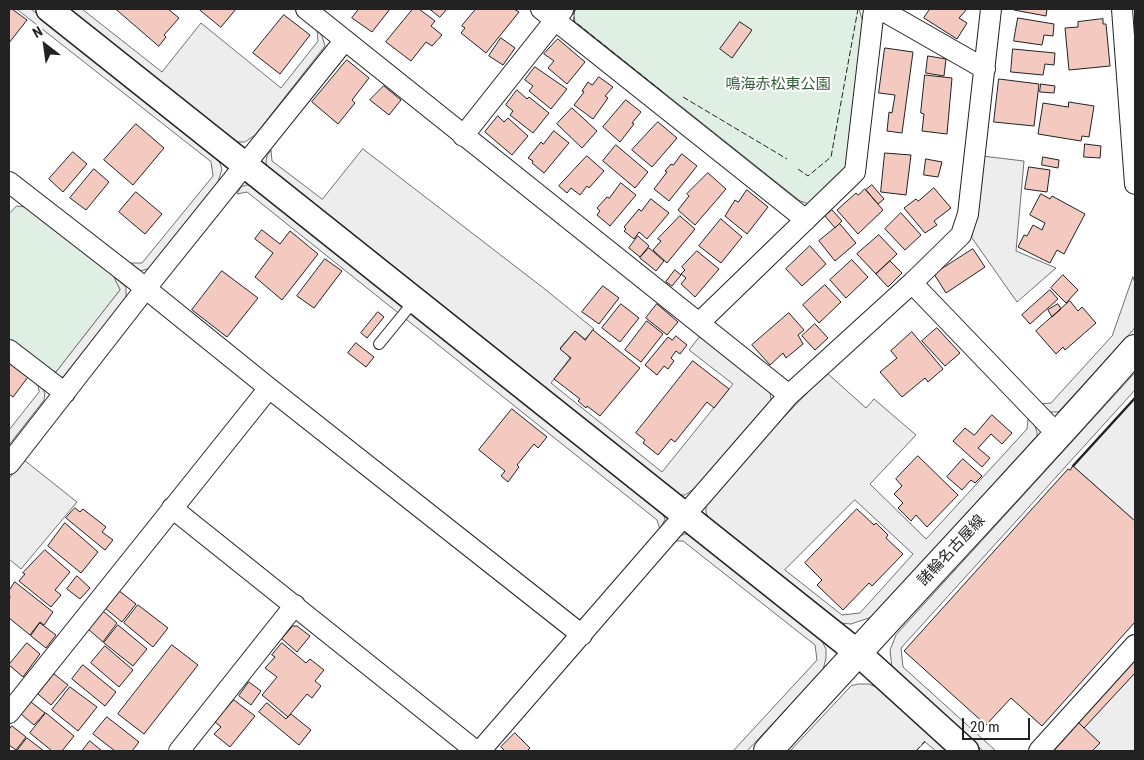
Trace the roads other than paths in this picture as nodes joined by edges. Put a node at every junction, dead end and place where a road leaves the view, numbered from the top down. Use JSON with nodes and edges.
{"nodes":[{"id":1,"x":49,"y":9,"type":"edge"},
{"id":2,"x":306,"y":9,"type":"edge"},
{"id":3,"x":874,"y":9,"type":"edge"},
{"id":4,"x":880,"y":9,"type":"edge"},
{"id":5,"x":991,"y":9,"type":"edge"},
{"id":6,"x":1122,"y":9,"type":"edge"},
{"id":7,"x":553,"y":12,"type":"edge"},
{"id":8,"x":345,"y":40,"type":"junction"},
{"id":9,"x":985,"y":69,"type":"junction"},
{"id":10,"x":464,"y":136,"type":"junction"},
{"id":11,"x":245,"y":164,"type":"junction"},
{"id":12,"x":1135,"y":184,"type":"edge"},
{"id":13,"x":11,"y":190,"type":"edge"},
{"id":14,"x":806,"y":220,"type":"junction"},
{"id":15,"x":912,"y":283,"type":"junction"},
{"id":16,"x":146,"y":288,"type":"junction"},
{"id":17,"x":415,"y":300,"type":"junction"},
{"id":18,"x":699,"y":323,"type":"junction"},
{"id":19,"x":379,"y":344,"type":"dead end"},
{"id":20,"x":1135,"y":349,"type":"edge"},
{"id":21,"x":9,"y":350,"type":"edge"},
{"id":22,"x":269,"y":388,"type":"junction"},
{"id":23,"x":65,"y":393,"type":"junction"},
{"id":24,"x":789,"y":395,"type":"junction"},
{"id":25,"x":1059,"y":436,"type":"junction"},
{"id":26,"x":9,"y":464,"type":"edge"},
{"id":27,"x":172,"y":508,"type":"junction"},
{"id":28,"x":684,"y":515,"type":"junction"},
{"id":29,"x":294,"y":605,"type":"junction"},
{"id":30,"x":582,"y":635,"type":"junction"},
{"id":31,"x":1135,"y":645,"type":"edge"},
{"id":32,"x":858,"y":653,"type":"junction"},
{"id":33,"x":9,"y":713,"type":"edge"},
{"id":34,"x":179,"y":751,"type":"edge"},
{"id":35,"x":476,"y":751,"type":"edge"},
{"id":36,"x":480,"y":751,"type":"edge"},
{"id":37,"x":768,"y":751,"type":"edge"},
{"id":38,"x":966,"y":751,"type":"edge"},
{"id":39,"x":1039,"y":751,"type":"edge"}],
"edges":[{"from":1,"to":11,"type":"street"},
{"from":2,"to":8,"type":"street"},
{"from":3,"to":14,"type":"street"},
{"from":4,"to":9,"type":"street"},
{"from":5,"to":9,"type":"street"},
{"from":6,"to":12,"type":"street"},
{"from":7,"to":10,"type":"street"},
{"from":7,"to":14,"type":"street"},
{"from":8,"to":10,"type":"street"},
{"from":8,"to":11,"type":"street"},
{"from":9,"to":15,"type":"street"},
{"from":10,"to":18,"type":"street"},
{"from":11,"to":16,"type":"street"},
{"from":11,"to":17,"type":"street"},
{"from":13,"to":16,"type":"street"},
{"from":14,"to":18,"type":"street"},
{"from":15,"to":24,"type":"street"},
{"from":15,"to":25,"type":"street"},
{"from":16,"to":22,"type":"street"},
{"from":16,"to":23,"type":"street"},
{"from":17,"to":19,"type":"lane"},
{"from":17,"to":28,"type":"street"},
{"from":18,"to":24,"type":"street"},
{"from":20,"to":25,"type":"main road","name":"諸輪名古屋線"},
{"from":21,"to":23,"type":"street"},
{"from":22,"to":27,"type":"street"},
{"from":22,"to":30,"type":"street"},
{"from":23,"to":26,"type":"street"},
{"from":24,"to":28,"type":"street"},
{"from":25,"to":32,"type":"main road","name":"諸輪名古屋線"},
{"from":27,"to":29,"type":"street"},
{"from":27,"to":33,"type":"street"},
{"from":28,"to":30,"type":"street"},
{"from":28,"to":32,"type":"street"},
{"from":29,"to":34,"type":"street"},
{"from":29,"to":35,"type":"street"},
{"from":30,"to":36,"type":"street"},
{"from":31,"to":39,"type":"street"},
{"from":32,"to":37,"type":"main road","name":"諸輪名古屋線"},
{"from":32,"to":38,"type":"street"}]}
